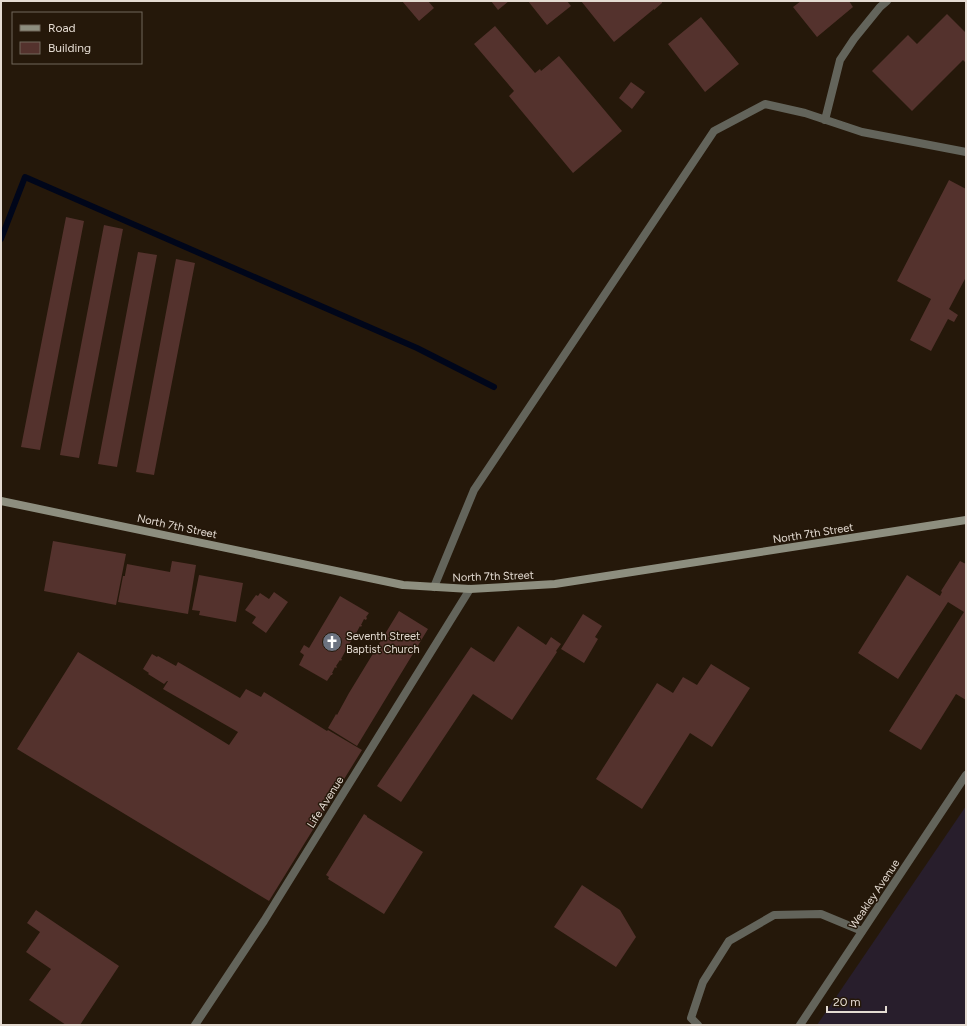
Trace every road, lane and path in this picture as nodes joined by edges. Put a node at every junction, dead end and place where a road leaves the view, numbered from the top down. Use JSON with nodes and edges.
{"nodes":[{"id":1,"x":887,"y":1,"type":"edge"},
{"id":2,"x":825,"y":120,"type":"junction"},
{"id":3,"x":966,"y":152,"type":"edge"},
{"id":4,"x":1,"y":501,"type":"edge"},
{"id":5,"x":966,"y":520,"type":"edge"},
{"id":6,"x":434,"y":587,"type":"junction"},
{"id":7,"x":470,"y":589,"type":"junction"},
{"id":8,"x":966,"y":775,"type":"edge"},
{"id":9,"x":862,"y":931,"type":"junction"},
{"id":10,"x":195,"y":1025,"type":"edge"},
{"id":11,"x":698,"y":1025,"type":"edge"},
{"id":12,"x":800,"y":1025,"type":"edge"}],
"edges":[{"from":1,"to":2,"type":"street"},
{"from":2,"to":3,"type":"street"},
{"from":2,"to":6,"type":"street"},
{"from":4,"to":6,"type":"street","name":"North 7th Street"},
{"from":5,"to":7,"type":"street","name":"North 7th Street"},
{"from":6,"to":7,"type":"street","name":"North 7th Street"},
{"from":7,"to":10,"type":"street","name":"Life Avenue"},
{"from":8,"to":9,"type":"street","name":"Weakley Avenue"},
{"from":9,"to":11,"type":"street"},
{"from":9,"to":12,"type":"street","name":"Weakley Avenue"}]}
